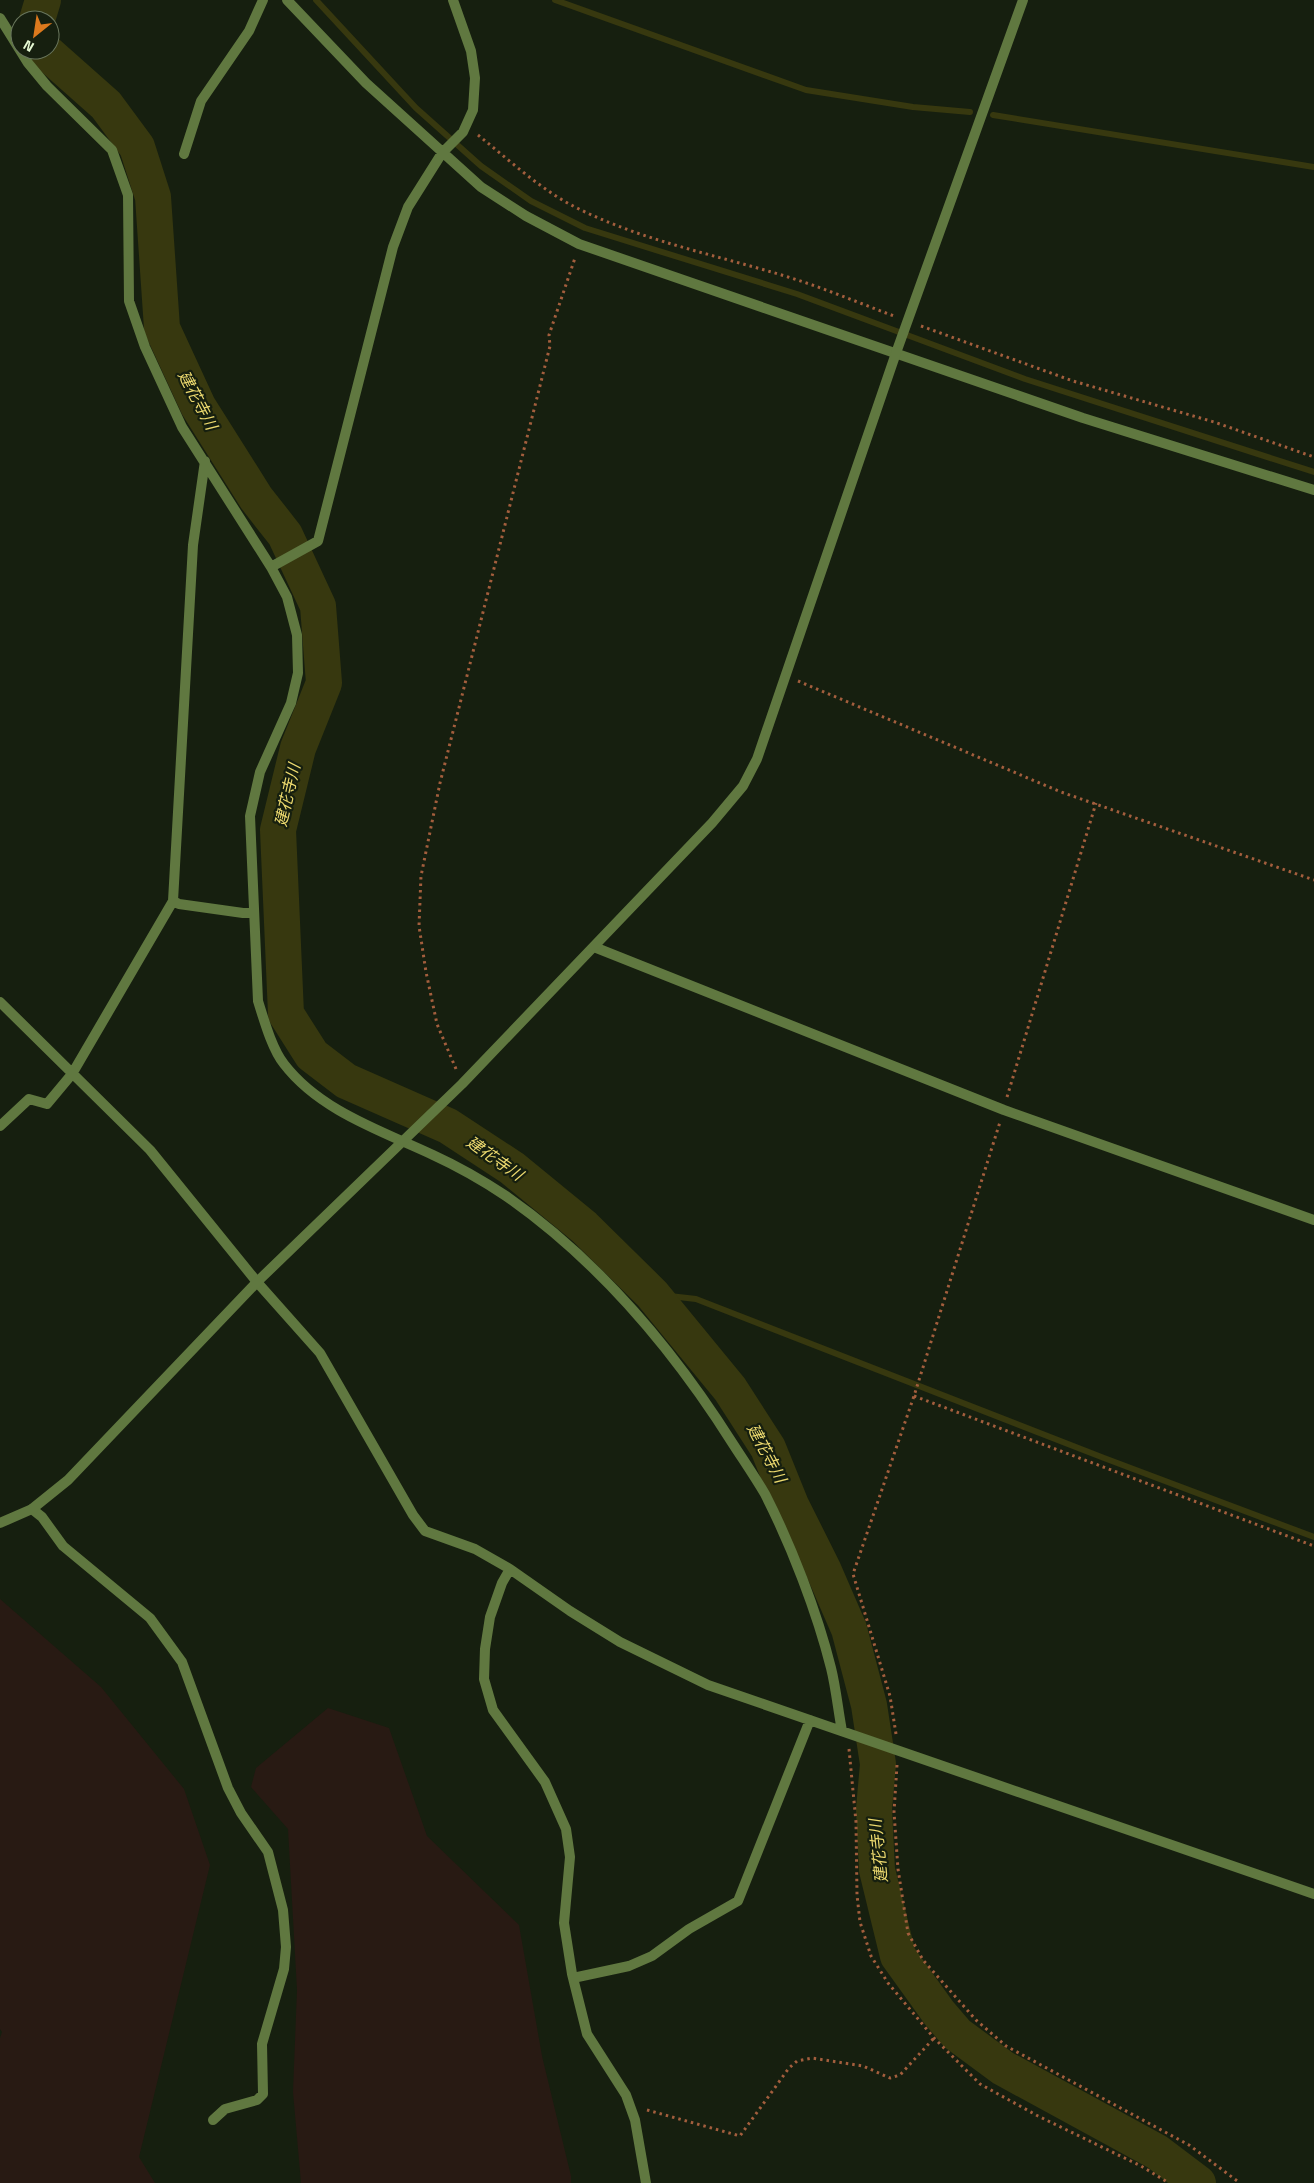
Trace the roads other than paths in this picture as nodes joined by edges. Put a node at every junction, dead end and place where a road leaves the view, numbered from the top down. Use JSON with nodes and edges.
{"nodes":[{"id":1,"x":263,"y":0,"type":"edge"},
{"id":2,"x":287,"y":0,"type":"edge"},
{"id":3,"x":453,"y":0,"type":"edge"},
{"id":4,"x":1023,"y":0,"type":"edge"},
{"id":5,"x":0,"y":18,"type":"edge"},
{"id":6,"x":442,"y":153,"type":"junction"},
{"id":7,"x":184,"y":154,"type":"dead end"},
{"id":8,"x":896,"y":354,"type":"junction"},
{"id":9,"x":205,"y":461,"type":"junction"},
{"id":10,"x":1314,"y":490,"type":"edge"},
{"id":11,"x":271,"y":567,"type":"junction"},
{"id":12,"x":173,"y":901,"type":"junction"},
{"id":13,"x":254,"y":913,"type":"junction"},
{"id":14,"x":594,"y":947,"type":"junction"},
{"id":15,"x":0,"y":1002,"type":"edge"},
{"id":16,"x":72,"y":1074,"type":"junction"},
{"id":17,"x":0,"y":1126,"type":"edge"},
{"id":18,"x":400,"y":1142,"type":"junction"},
{"id":19,"x":1314,"y":1220,"type":"edge"},
{"id":20,"x":257,"y":1282,"type":"junction"},
{"id":21,"x":32,"y":1508,"type":"junction"},
{"id":22,"x":0,"y":1523,"type":"edge"},
{"id":23,"x":510,"y":1569,"type":"junction"},
{"id":24,"x":810,"y":1720,"type":"junction"},
{"id":25,"x":842,"y":1731,"type":"junction"},
{"id":26,"x":1314,"y":1894,"type":"edge"},
{"id":27,"x":573,"y":1978,"type":"junction"},
{"id":28,"x":213,"y":2120,"type":"dead end"},
{"id":29,"x":646,"y":2183,"type":"edge"}],
"edges":[{"from":1,"to":7,"type":"street"},
{"from":2,"to":6,"type":"street"},
{"from":3,"to":6,"type":"street"},
{"from":4,"to":8,"type":"street"},
{"from":5,"to":9,"type":"street"},
{"from":6,"to":8,"type":"street"},
{"from":6,"to":11,"type":"street"},
{"from":8,"to":10,"type":"street"},
{"from":8,"to":14,"type":"street"},
{"from":9,"to":11,"type":"street"},
{"from":9,"to":12,"type":"street"},
{"from":11,"to":13,"type":"street"},
{"from":12,"to":13,"type":"street"},
{"from":12,"to":16,"type":"street"},
{"from":13,"to":18,"type":"street"},
{"from":14,"to":18,"type":"street"},
{"from":14,"to":19,"type":"street"},
{"from":15,"to":16,"type":"street"},
{"from":16,"to":17,"type":"street"},
{"from":16,"to":20,"type":"street"},
{"from":18,"to":20,"type":"street"},
{"from":18,"to":25,"type":"street"},
{"from":20,"to":21,"type":"street"},
{"from":20,"to":23,"type":"street"},
{"from":21,"to":22,"type":"street"},
{"from":21,"to":28,"type":"street"},
{"from":23,"to":24,"type":"street"},
{"from":23,"to":27,"type":"street"},
{"from":24,"to":25,"type":"street"},
{"from":24,"to":27,"type":"street"},
{"from":25,"to":26,"type":"street"},
{"from":27,"to":29,"type":"street"}]}
